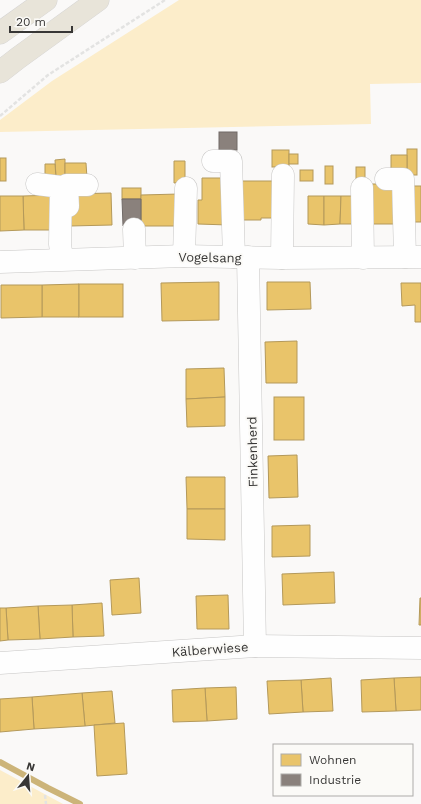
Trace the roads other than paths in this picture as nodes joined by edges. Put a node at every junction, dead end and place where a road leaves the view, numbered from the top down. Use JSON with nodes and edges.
{"nodes":[{"id":1,"x":46,"y":0,"type":"edge"},
{"id":2,"x":98,"y":0,"type":"edge"},
{"id":3,"x":0,"y":33,"type":"edge"},
{"id":4,"x":0,"y":72,"type":"edge"},
{"id":5,"x":213,"y":161,"type":"dead end"},
{"id":6,"x":283,"y":174,"type":"dead end"},
{"id":7,"x":386,"y":179,"type":"dead end"},
{"id":8,"x":37,"y":184,"type":"dead end"},
{"id":9,"x":88,"y":186,"type":"dead end"},
{"id":10,"x":186,"y":188,"type":"dead end"},
{"id":11,"x":362,"y":188,"type":"dead end"},
{"id":12,"x":134,"y":229,"type":"dead end"},
{"id":13,"x":184,"y":256,"type":"junction"},
{"id":14,"x":241,"y":257,"type":"junction"},
{"id":15,"x":413,"y":257,"type":"edge"},
{"id":16,"x":135,"y":258,"type":"junction"},
{"id":17,"x":282,"y":258,"type":"junction"},
{"id":18,"x":363,"y":258,"type":"junction"},
{"id":19,"x":65,"y":259,"type":"junction"},
{"id":20,"x":0,"y":262,"type":"edge"},
{"id":21,"x":255,"y":646,"type":"junction"},
{"id":22,"x":421,"y":648,"type":"edge"},
{"id":23,"x":0,"y":663,"type":"edge"}],
"edges":[{"from":1,"to":3,"type":"highway"},
{"from":2,"to":4,"type":"highway"},
{"from":5,"to":14,"type":"street","name":"Finkenherd"},
{"from":6,"to":17,"type":"street"},
{"from":7,"to":15,"type":"street"},
{"from":8,"to":19,"type":"street"},
{"from":9,"to":19,"type":"street"},
{"from":10,"to":13,"type":"street"},
{"from":11,"to":18,"type":"street"},
{"from":12,"to":16,"type":"street"},
{"from":13,"to":14,"type":"street","name":"Vogelsang"},
{"from":13,"to":16,"type":"street","name":"Vogelsang"},
{"from":14,"to":17,"type":"street","name":"Vogelsang"},
{"from":14,"to":21,"type":"street","name":"Finkenherd"},
{"from":15,"to":18,"type":"street","name":"Vogelsang"},
{"from":16,"to":19,"type":"street","name":"Vogelsang"},
{"from":17,"to":18,"type":"street","name":"Vogelsang"},
{"from":19,"to":20,"type":"street","name":"Vogelsang"},
{"from":21,"to":22,"type":"street","name":"Kälberwiese"},
{"from":21,"to":23,"type":"street","name":"Kälberwiese"}]}
